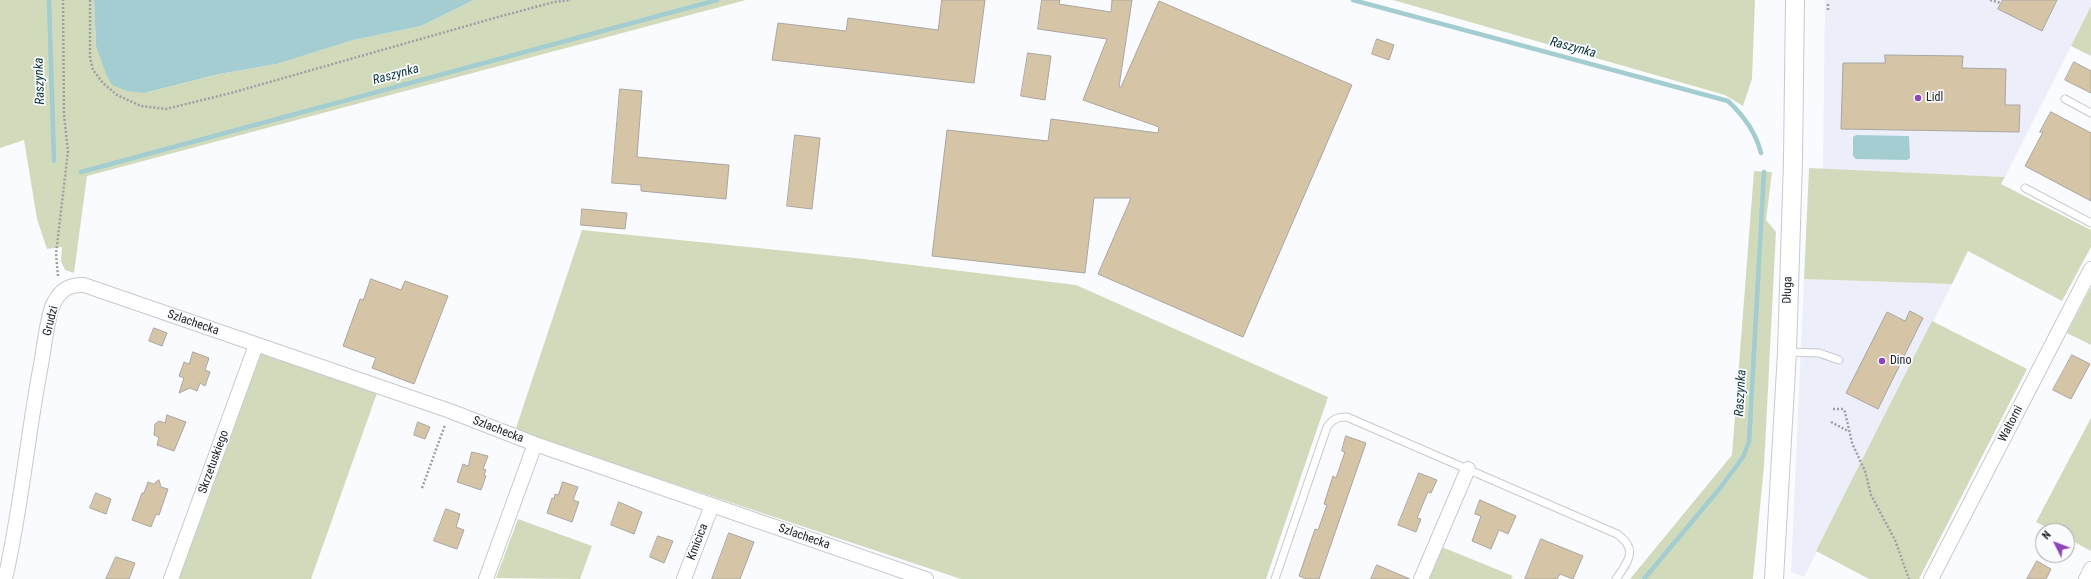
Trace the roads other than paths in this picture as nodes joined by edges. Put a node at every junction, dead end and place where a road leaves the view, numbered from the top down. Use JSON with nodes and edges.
{"nodes":[{"id":1,"x":1795,"y":0,"type":"edge"},
{"id":2,"x":2065,"y":99,"type":"dead end"},
{"id":3,"x":2091,"y":113,"type":"edge"},
{"id":4,"x":2025,"y":188,"type":"dead end"},
{"id":5,"x":2091,"y":222,"type":"edge"},
{"id":6,"x":2091,"y":269,"type":"edge"},
{"id":7,"x":70,"y":285,"type":"joint"},
{"id":8,"x":256,"y":345,"type":"junction"},
{"id":9,"x":1787,"y":352,"type":"junction"},
{"id":10,"x":1839,"y":360,"type":"dead end"},
{"id":11,"x":535,"y":444,"type":"junction"},
{"id":12,"x":1468,"y":469,"type":"junction"},
{"id":13,"x":712,"y":506,"type":"junction"},
{"id":14,"x":2091,"y":569,"type":"edge"},
{"id":15,"x":1775,"y":576,"type":"edge"},
{"id":16,"x":5,"y":579,"type":"edge"},
{"id":17,"x":171,"y":579,"type":"edge"},
{"id":18,"x":486,"y":579,"type":"edge"},
{"id":19,"x":684,"y":579,"type":"edge"},
{"id":20,"x":924,"y":579,"type":"edge"},
{"id":21,"x":1275,"y":579,"type":"edge"},
{"id":22,"x":1421,"y":579,"type":"edge"},
{"id":23,"x":1616,"y":579,"type":"edge"},
{"id":24,"x":1931,"y":579,"type":"edge"},
{"id":25,"x":2086,"y":579,"type":"edge"}],
"edges":[{"from":1,"to":9,"type":"street","name":"Długa"},
{"from":2,"to":3,"type":"lane"},
{"from":4,"to":5,"type":"lane"},
{"from":6,"to":24,"type":"street","name":"Waltorni"},
{"from":7,"to":8,"type":"street","name":"Szlachecka"},
{"from":7,"to":16,"type":"street","name":"Grudzi"},
{"from":8,"to":11,"type":"street","name":"Szlachecka"},
{"from":8,"to":17,"type":"street","name":"Skrzetuskiego"},
{"from":9,"to":10,"type":"lane"},
{"from":9,"to":15,"type":"street","name":"Długa"},
{"from":11,"to":13,"type":"street","name":"Szlachecka"},
{"from":11,"to":18,"type":"street"},
{"from":12,"to":21,"type":"lane"},
{"from":12,"to":22,"type":"street"},
{"from":12,"to":23,"type":"lane"},
{"from":13,"to":19,"type":"street","name":"Kmicica"},
{"from":13,"to":20,"type":"street","name":"Szlachecka"},
{"from":14,"to":25,"type":"street"}]}
